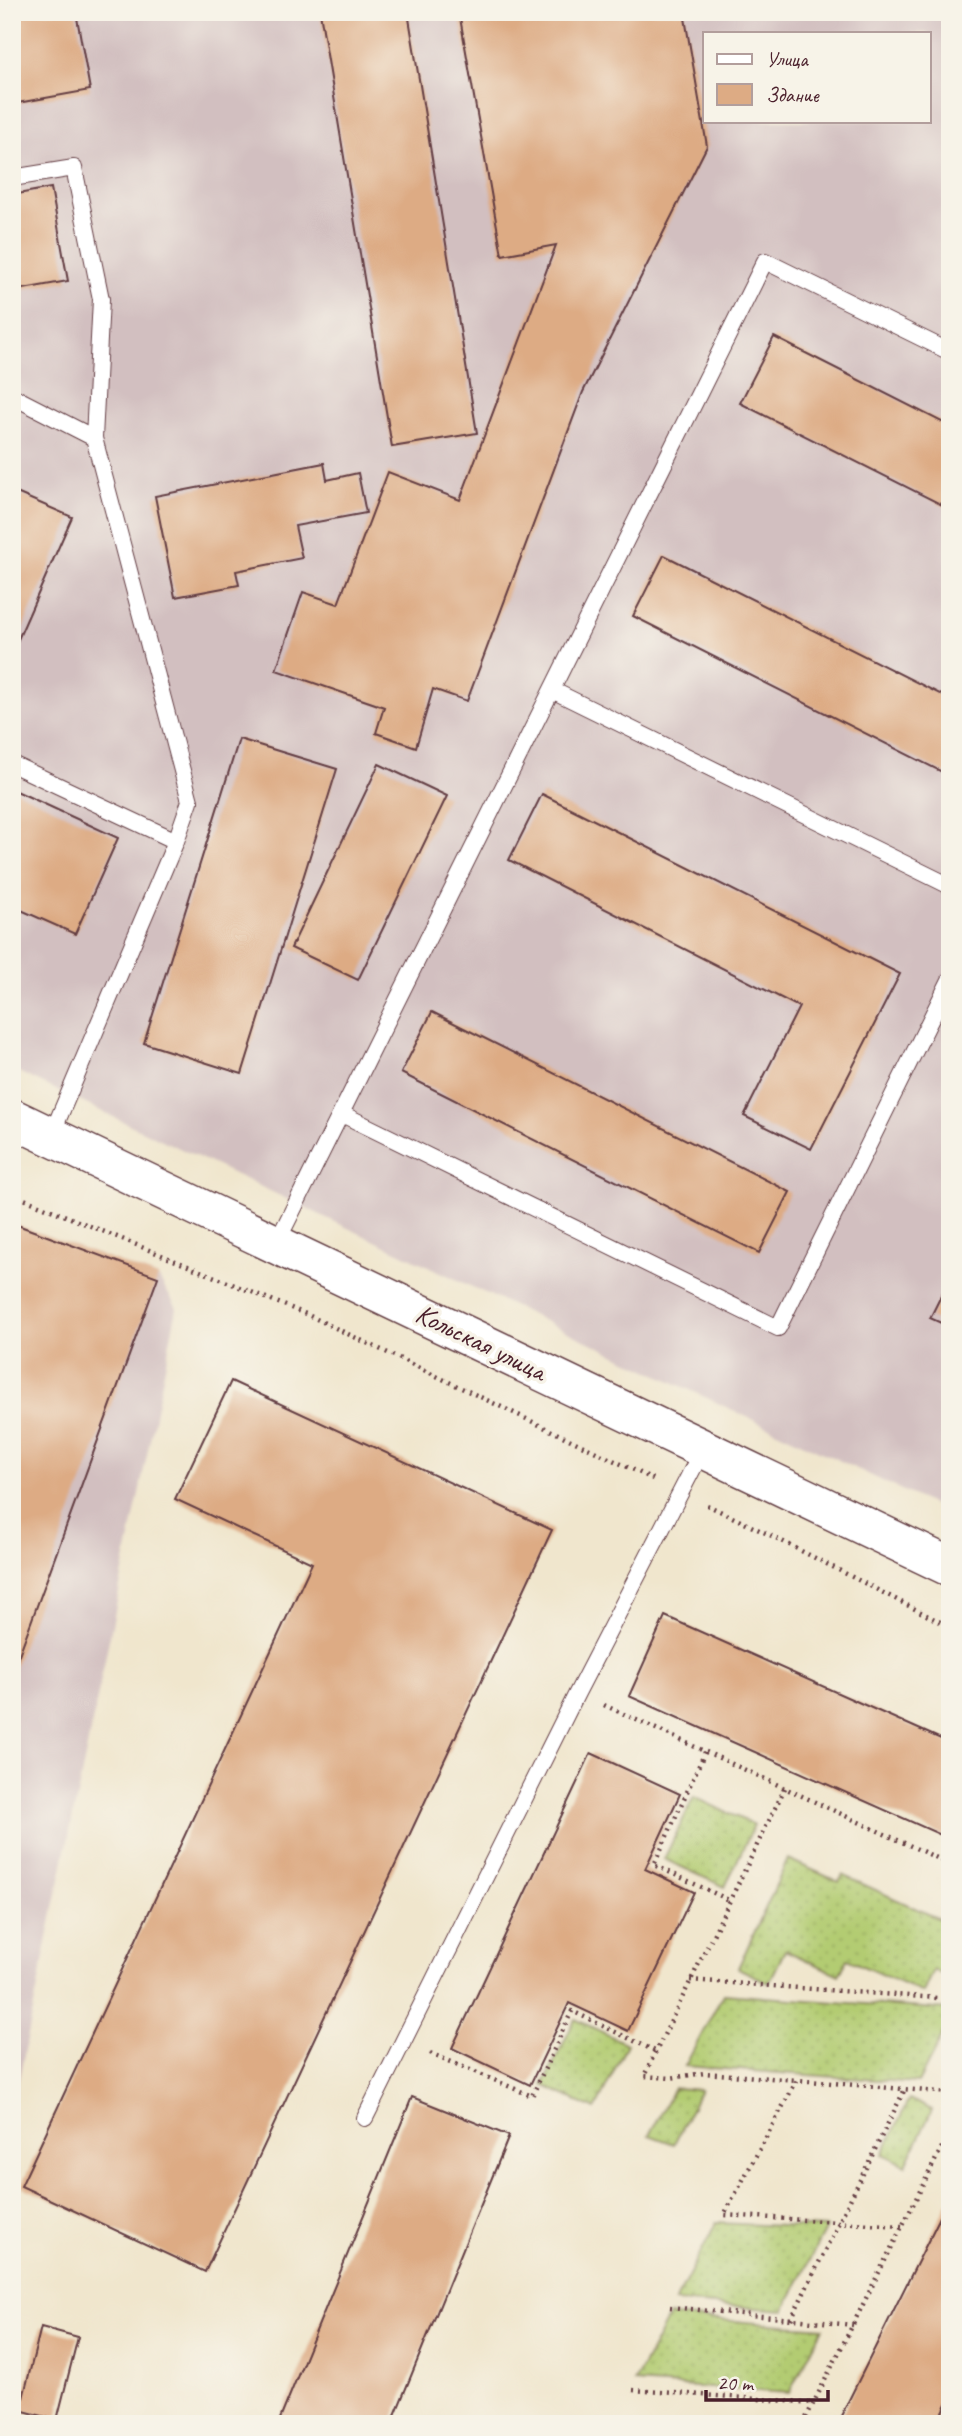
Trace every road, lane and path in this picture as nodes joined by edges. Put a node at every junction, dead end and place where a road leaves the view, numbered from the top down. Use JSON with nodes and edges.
{"nodes":[{"id":1,"x":12,"y":177,"type":"edge"},
{"id":2,"x":950,"y":352,"type":"edge"},
{"id":3,"x":12,"y":397,"type":"edge"},
{"id":4,"x":94,"y":438,"type":"junction"},
{"id":5,"x":552,"y":690,"type":"junction"},
{"id":6,"x":12,"y":764,"type":"edge"},
{"id":7,"x":176,"y":841,"type":"junction"},
{"id":8,"x":950,"y":886,"type":"edge"},
{"id":9,"x":950,"y":980,"type":"edge"},
{"id":10,"x":342,"y":1114,"type":"junction"},
{"id":11,"x":12,"y":1118,"type":"edge"},
{"id":12,"x":51,"y":1136,"type":"junction"},
{"id":13,"x":12,"y":1194,"type":"edge"},
{"id":14,"x":276,"y":1244,"type":"junction"},
{"id":15,"x":704,"y":1449,"type":"junction"},
{"id":16,"x":681,"y":1493,"type":"junction"},
{"id":17,"x":950,"y":1567,"type":"edge"},
{"id":18,"x":950,"y":1627,"type":"edge"},
{"id":19,"x":577,"y":1693,"type":"junction"},
{"id":20,"x":705,"y":1752,"type":"junction"},
{"id":21,"x":785,"y":1788,"type":"junction"},
{"id":22,"x":950,"y":1864,"type":"edge"},
{"id":23,"x":729,"y":1900,"type":"junction"},
{"id":24,"x":690,"y":1980,"type":"junction"},
{"id":25,"x":950,"y":1999,"type":"edge"},
{"id":26,"x":655,"y":2050,"type":"junction"},
{"id":27,"x":429,"y":2052,"type":"dead end"},
{"id":28,"x":797,"y":2080,"type":"junction"},
{"id":29,"x":905,"y":2089,"type":"junction"},
{"id":30,"x":950,"y":2093,"type":"edge"},
{"id":31,"x":365,"y":2118,"type":"dead end"},
{"id":32,"x":950,"y":2131,"type":"edge"},
{"id":33,"x":840,"y":2222,"type":"junction"},
{"id":34,"x":902,"y":2226,"type":"junction"},
{"id":35,"x":670,"y":2307,"type":"dead end"},
{"id":36,"x":791,"y":2319,"type":"junction"},
{"id":37,"x":853,"y":2325,"type":"junction"},
{"id":38,"x":633,"y":2390,"type":"dead end"},
{"id":39,"x":813,"y":2403,"type":"junction"},
{"id":40,"x":803,"y":2424,"type":"edge"}],
"edges":[{"from":1,"to":4,"type":"lane"},
{"from":2,"to":5,"type":"lane"},
{"from":3,"to":4,"type":"lane"},
{"from":4,"to":7,"type":"lane"},
{"from":5,"to":8,"type":"lane"},
{"from":5,"to":10,"type":"lane"},
{"from":6,"to":7,"type":"lane"},
{"from":7,"to":12,"type":"lane"},
{"from":9,"to":10,"type":"lane"},
{"from":10,"to":14,"type":"lane"},
{"from":11,"to":12,"type":"main road","name":"Кольская улица"},
{"from":12,"to":14,"type":"main road","name":"Кольская улица"},
{"from":13,"to":16,"type":"path"},
{"from":14,"to":15,"type":"main road","name":"Кольская улица"},
{"from":15,"to":16,"type":"lane"},
{"from":15,"to":17,"type":"main road","name":"Кольская улица"},
{"from":16,"to":18,"type":"path"},
{"from":16,"to":19,"type":"lane"},
{"from":19,"to":20,"type":"path"},
{"from":19,"to":31,"type":"lane"},
{"from":20,"to":21,"type":"path"},
{"from":20,"to":23,"type":"path"},
{"from":21,"to":22,"type":"path"},
{"from":21,"to":23,"type":"path"},
{"from":23,"to":24,"type":"path"},
{"from":24,"to":25,"type":"path"},
{"from":24,"to":26,"type":"path"},
{"from":26,"to":27,"type":"path"},
{"from":26,"to":28,"type":"path"},
{"from":28,"to":29,"type":"path"},
{"from":28,"to":33,"type":"path"},
{"from":29,"to":30,"type":"path"},
{"from":29,"to":33,"type":"path"},
{"from":32,"to":34,"type":"path"},
{"from":33,"to":34,"type":"path"},
{"from":33,"to":36,"type":"path"},
{"from":34,"to":37,"type":"path"},
{"from":35,"to":36,"type":"path"},
{"from":36,"to":37,"type":"path"},
{"from":37,"to":39,"type":"path"},
{"from":38,"to":39,"type":"path"},
{"from":39,"to":40,"type":"path"}]}
